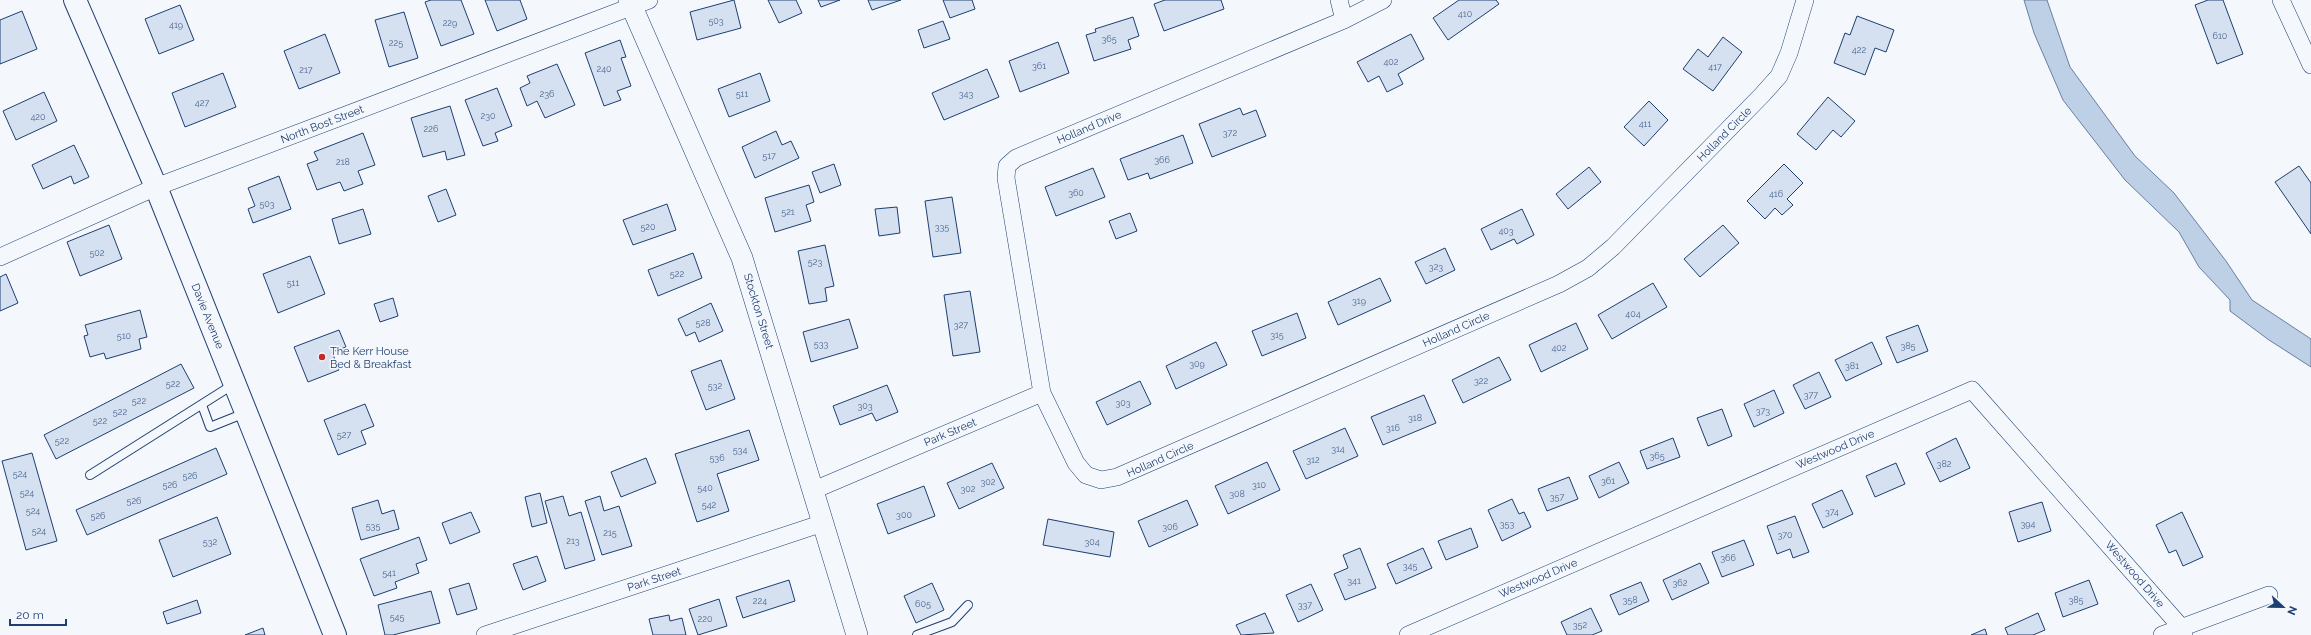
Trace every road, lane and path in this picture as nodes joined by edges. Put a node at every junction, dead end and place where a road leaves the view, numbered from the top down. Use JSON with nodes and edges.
{"nodes":[{"id":1,"x":75,"y":0,"type":"edge"},
{"id":2,"x":1339,"y":0,"type":"edge"},
{"id":3,"x":1383,"y":0,"type":"edge"},
{"id":4,"x":1805,"y":0,"type":"edge"},
{"id":5,"x":2282,"y":0,"type":"edge"},
{"id":6,"x":636,"y":2,"type":"edge"},
{"id":7,"x":1344,"y":20,"type":"junction"},
{"id":8,"x":2311,"y":65,"type":"edge"},
{"id":9,"x":156,"y":187,"type":"junction"},
{"id":10,"x":0,"y":257,"type":"edge"},
{"id":11,"x":235,"y":384,"type":"junction"},
{"id":12,"x":1042,"y":393,"type":"junction"},
{"id":13,"x":202,"y":405,"type":"junction"},
{"id":14,"x":246,"y":413,"type":"junction"},
{"id":15,"x":90,"y":475,"type":"dead end"},
{"id":16,"x":814,"y":490,"type":"junction"},
{"id":17,"x":823,"y":523,"type":"junction"},
{"id":18,"x":2269,"y":595,"type":"dead end"},
{"id":19,"x":968,"y":605,"type":"dead end"},
{"id":20,"x":2183,"y":631,"type":"edge"},
{"id":21,"x":335,"y":635,"type":"edge"},
{"id":22,"x":485,"y":635,"type":"edge"},
{"id":23,"x":857,"y":635,"type":"edge"},
{"id":24,"x":917,"y":635,"type":"edge"},
{"id":25,"x":1408,"y":635,"type":"edge"},
{"id":26,"x":2162,"y":635,"type":"edge"}],
"edges":[{"from":1,"to":9,"type":"main road","name":"Davie Avenue"},
{"from":2,"to":7,"type":"street"},
{"from":3,"to":7,"type":"street","name":"Holland Drive"},
{"from":4,"to":12,"type":"street","name":"Holland Circle"},
{"from":5,"to":8,"type":"street"},
{"from":6,"to":9,"type":"street","name":"North Bost Street"},
{"from":6,"to":16,"type":"street","name":"Stockton Street"},
{"from":7,"to":12,"type":"street","name":"Holland Drive"},
{"from":9,"to":10,"type":"street","name":"North Bost Street"},
{"from":9,"to":11,"type":"main road","name":"Davie Avenue"},
{"from":11,"to":13,"type":"lane"},
{"from":11,"to":14,"type":"main road","name":"Davie Avenue"},
{"from":12,"to":16,"type":"street","name":"Park Street"},
{"from":13,"to":14,"type":"lane"},
{"from":13,"to":15,"type":"lane"},
{"from":14,"to":21,"type":"main road","name":"Davie Avenue"},
{"from":16,"to":17,"type":"street","name":"Stockton Street"},
{"from":17,"to":22,"type":"street","name":"Park Street"},
{"from":17,"to":23,"type":"street","name":"Stockton Street"},
{"from":18,"to":20,"type":"street"},
{"from":19,"to":24,"type":"lane"},
{"from":20,"to":25,"type":"street","name":"Westwood Drive"},
{"from":20,"to":26,"type":"street"}]}
